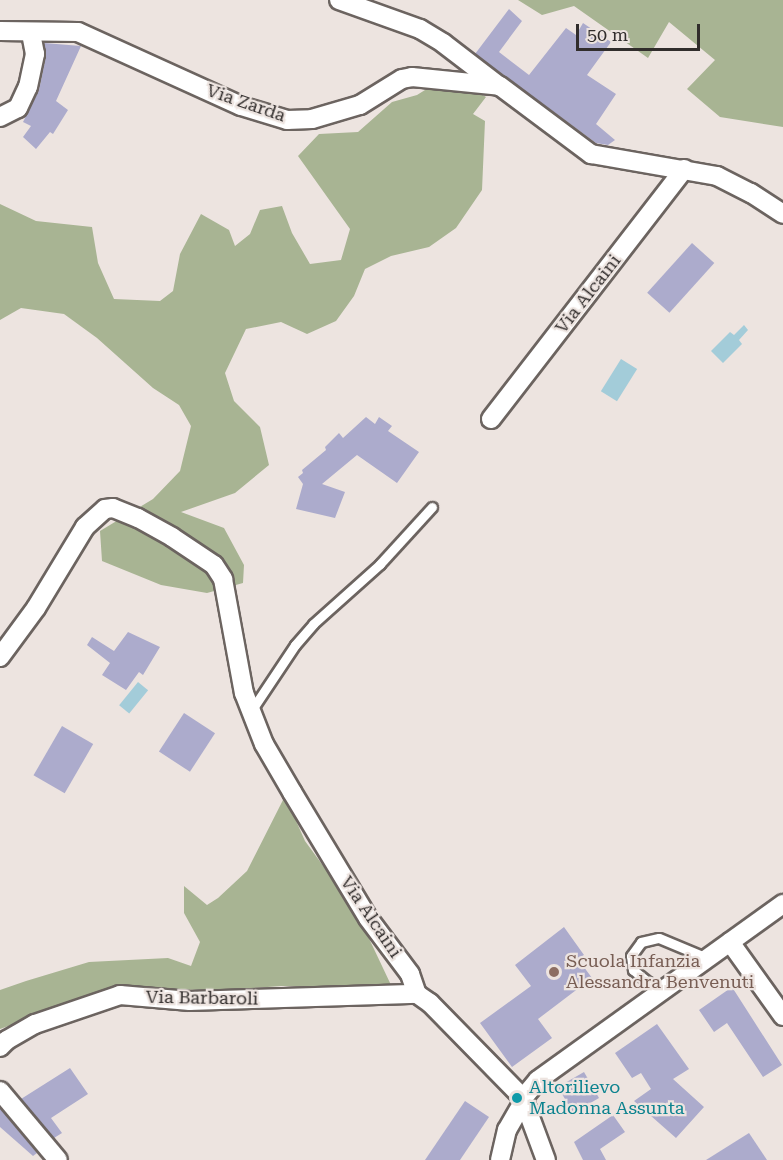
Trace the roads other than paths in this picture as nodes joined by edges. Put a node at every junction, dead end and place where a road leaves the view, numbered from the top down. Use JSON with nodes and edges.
{"nodes":[{"id":1,"x":339,"y":0,"type":"edge"},
{"id":2,"x":0,"y":31,"type":"edge"},
{"id":3,"x":31,"y":33,"type":"junction"},
{"id":4,"x":500,"y":86,"type":"junction"},
{"id":5,"x":0,"y":117,"type":"edge"},
{"id":6,"x":684,"y":169,"type":"junction"},
{"id":7,"x":783,"y":214,"type":"edge"},
{"id":8,"x":491,"y":419,"type":"dead end"},
{"id":9,"x":432,"y":507,"type":"dead end"},
{"id":10,"x":0,"y":657,"type":"edge"},
{"id":11,"x":251,"y":711,"type":"junction"},
{"id":12,"x":783,"y":904,"type":"edge"},
{"id":13,"x":730,"y":942,"type":"junction"},
{"id":14,"x":707,"y":958,"type":"junction"},
{"id":15,"x":665,"y":987,"type":"junction"},
{"id":16,"x":417,"y":994,"type":"junction"},
{"id":17,"x":783,"y":1016,"type":"edge"},
{"id":18,"x":0,"y":1047,"type":"edge"},
{"id":19,"x":0,"y":1091,"type":"edge"},
{"id":20,"x":523,"y":1100,"type":"junction"},
{"id":21,"x":58,"y":1160,"type":"edge"},
{"id":22,"x":500,"y":1160,"type":"edge"},
{"id":23,"x":546,"y":1160,"type":"edge"}],
"edges":[{"from":1,"to":4,"type":"street"},
{"from":2,"to":3,"type":"street","name":"Via Zarda"},
{"from":3,"to":4,"type":"street","name":"Via Zarda"},
{"from":3,"to":5,"type":"street"},
{"from":4,"to":6,"type":"street"},
{"from":6,"to":7,"type":"street"},
{"from":6,"to":8,"type":"street","name":"Via Alcaini"},
{"from":9,"to":11,"type":"lane"},
{"from":10,"to":11,"type":"street","name":"Via Alcaini"},
{"from":11,"to":16,"type":"street","name":"Via Alcaini"},
{"from":12,"to":13,"type":"street"},
{"from":13,"to":14,"type":"street"},
{"from":13,"to":17,"type":"street"},
{"from":14,"to":15,"type":"street"},
{"from":14,"to":15,"type":"lane"},
{"from":15,"to":20,"type":"street"},
{"from":16,"to":18,"type":"street","name":"Via Barbaroli"},
{"from":16,"to":20,"type":"street","name":"Via Alcaini"},
{"from":19,"to":21,"type":"street"},
{"from":20,"to":22,"type":"street"},
{"from":20,"to":23,"type":"street"}]}
